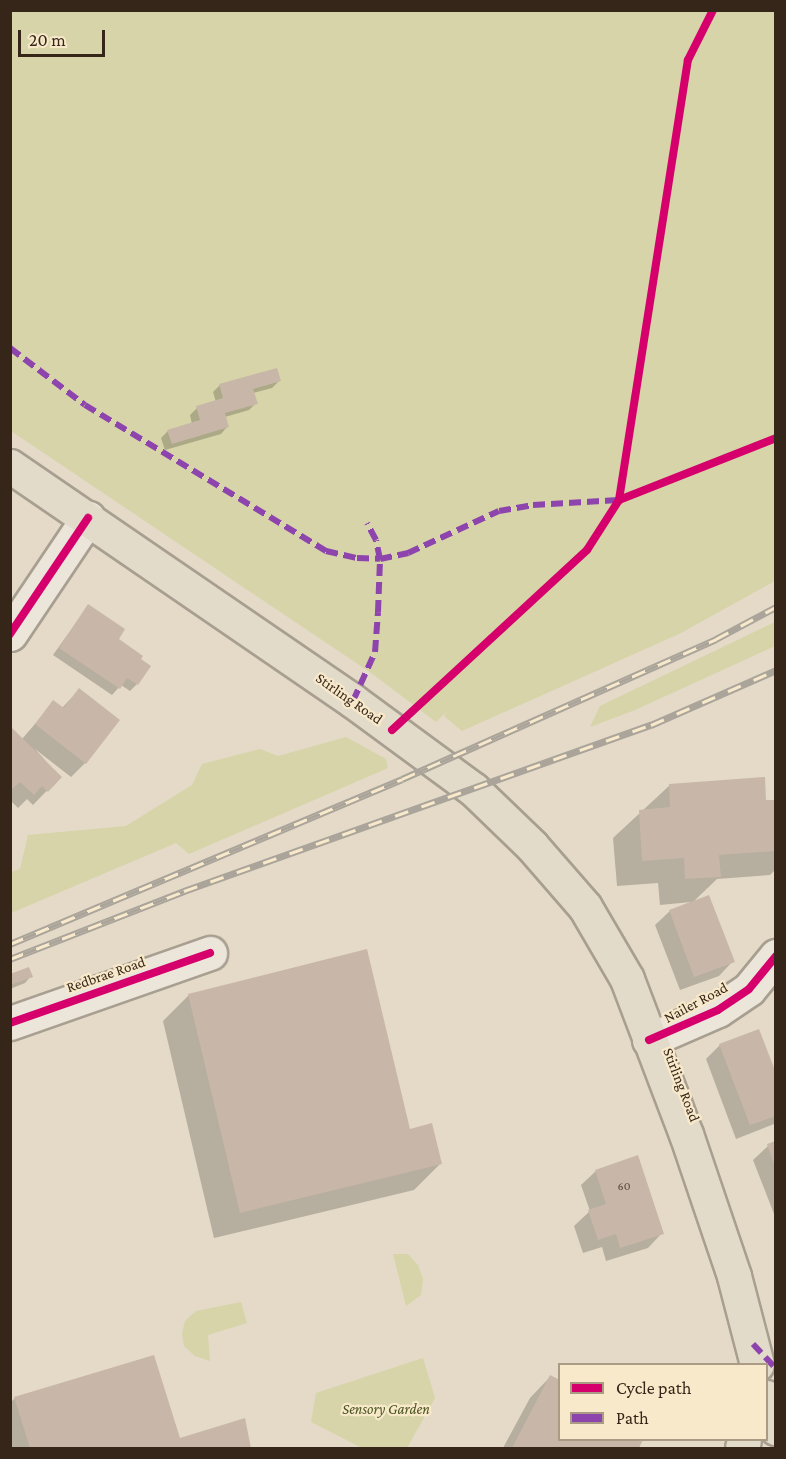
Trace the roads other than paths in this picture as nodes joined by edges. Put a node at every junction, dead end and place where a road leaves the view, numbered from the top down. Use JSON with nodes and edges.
{"nodes":[{"id":1,"x":10,"y":466,"type":"edge"},
{"id":2,"x":88,"y":518,"type":"junction"},
{"id":3,"x":10,"y":634,"type":"edge"},
{"id":4,"x":210,"y":953,"type":"dead end"},
{"id":5,"x":776,"y":956,"type":"edge"},
{"id":6,"x":10,"y":1023,"type":"edge"},
{"id":7,"x":650,"y":1040,"type":"junction"},
{"id":8,"x":757,"y":1363,"type":"edge"},
{"id":9,"x":768,"y":1403,"type":"edge"},
{"id":10,"x":776,"y":1428,"type":"edge"}],
"edges":[{"from":1,"to":2,"type":"main road","name":"Stirling Road"},
{"from":2,"to":3,"type":"street"},
{"from":2,"to":7,"type":"main road","name":"Stirling Road"},
{"from":4,"to":6,"type":"street","name":"Redbrae Road"},
{"from":5,"to":7,"type":"street","name":"Nailer Road"},
{"from":7,"to":8,"type":"main road","name":"Stirling Road"},
{"from":9,"to":10,"type":"main road"}]}
